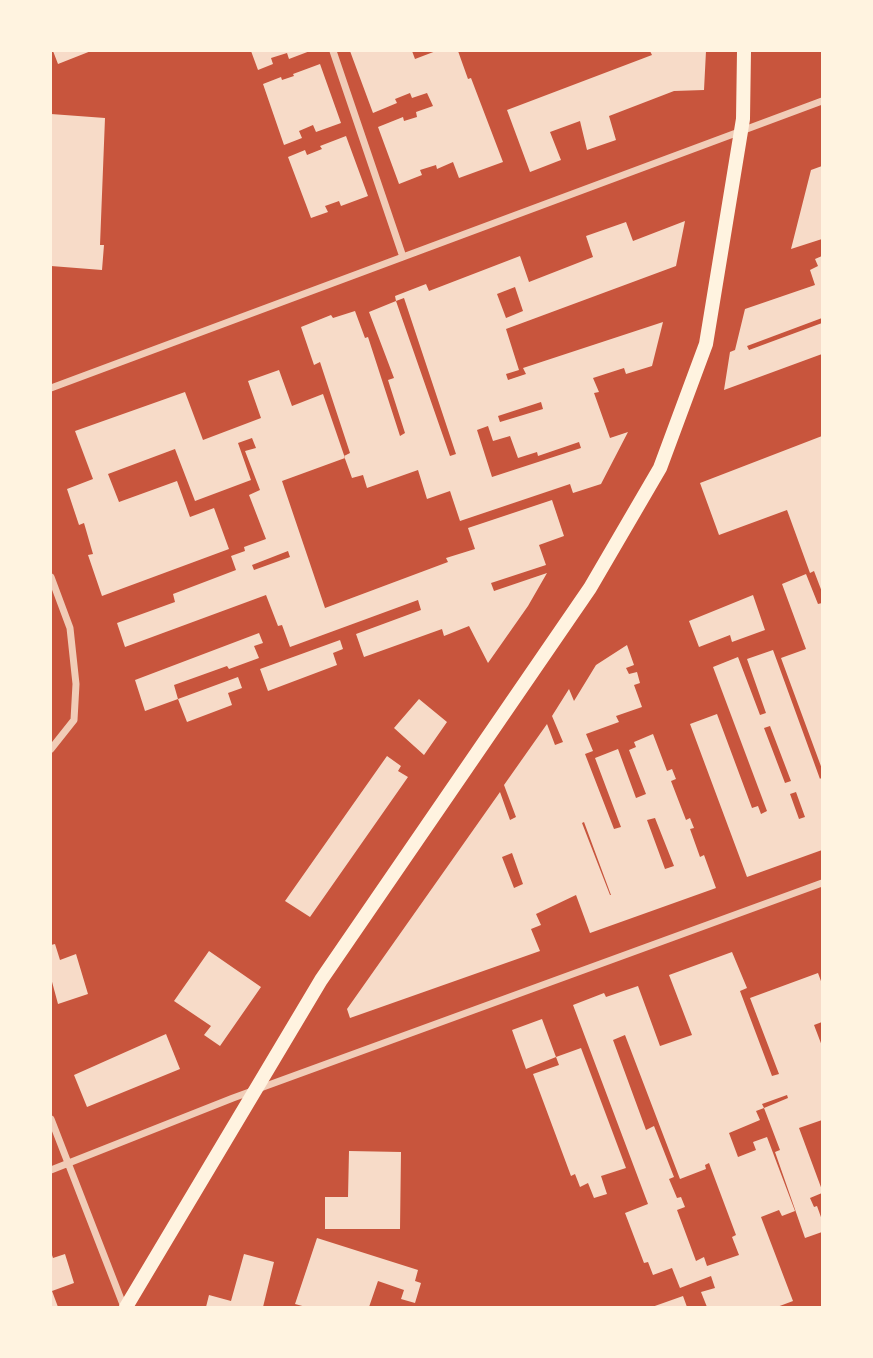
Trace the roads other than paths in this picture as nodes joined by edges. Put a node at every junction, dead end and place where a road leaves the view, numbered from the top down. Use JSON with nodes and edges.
{"nodes":[{"id":1,"x":333,"y":51,"type":"edge"},
{"id":2,"x":744,"y":51,"type":"edge"},
{"id":3,"x":822,"y":101,"type":"edge"},
{"id":4,"x":741,"y":132,"type":"junction"},
{"id":5,"x":403,"y":257,"type":"junction"},
{"id":6,"x":51,"y":388,"type":"edge"},
{"id":7,"x":51,"y":578,"type":"edge"},
{"id":8,"x":51,"y":748,"type":"edge"},
{"id":9,"x":822,"y":883,"type":"edge"},
{"id":10,"x":257,"y":1089,"type":"junction"},
{"id":11,"x":51,"y":1119,"type":"edge"},
{"id":12,"x":68,"y":1163,"type":"junction"},
{"id":13,"x":51,"y":1170,"type":"edge"},
{"id":14,"x":125,"y":1307,"type":"edge"}],
"edges":[{"from":1,"to":5,"type":"street"},
{"from":2,"to":4,"type":"main road"},
{"from":3,"to":4,"type":"street"},
{"from":4,"to":5,"type":"street"},
{"from":4,"to":10,"type":"main road"},
{"from":5,"to":6,"type":"street"},
{"from":7,"to":8,"type":"street"},
{"from":9,"to":10,"type":"street"},
{"from":10,"to":12,"type":"street"},
{"from":10,"to":14,"type":"main road"},
{"from":11,"to":12,"type":"street"},
{"from":12,"to":13,"type":"street"},
{"from":12,"to":14,"type":"street"}]}
